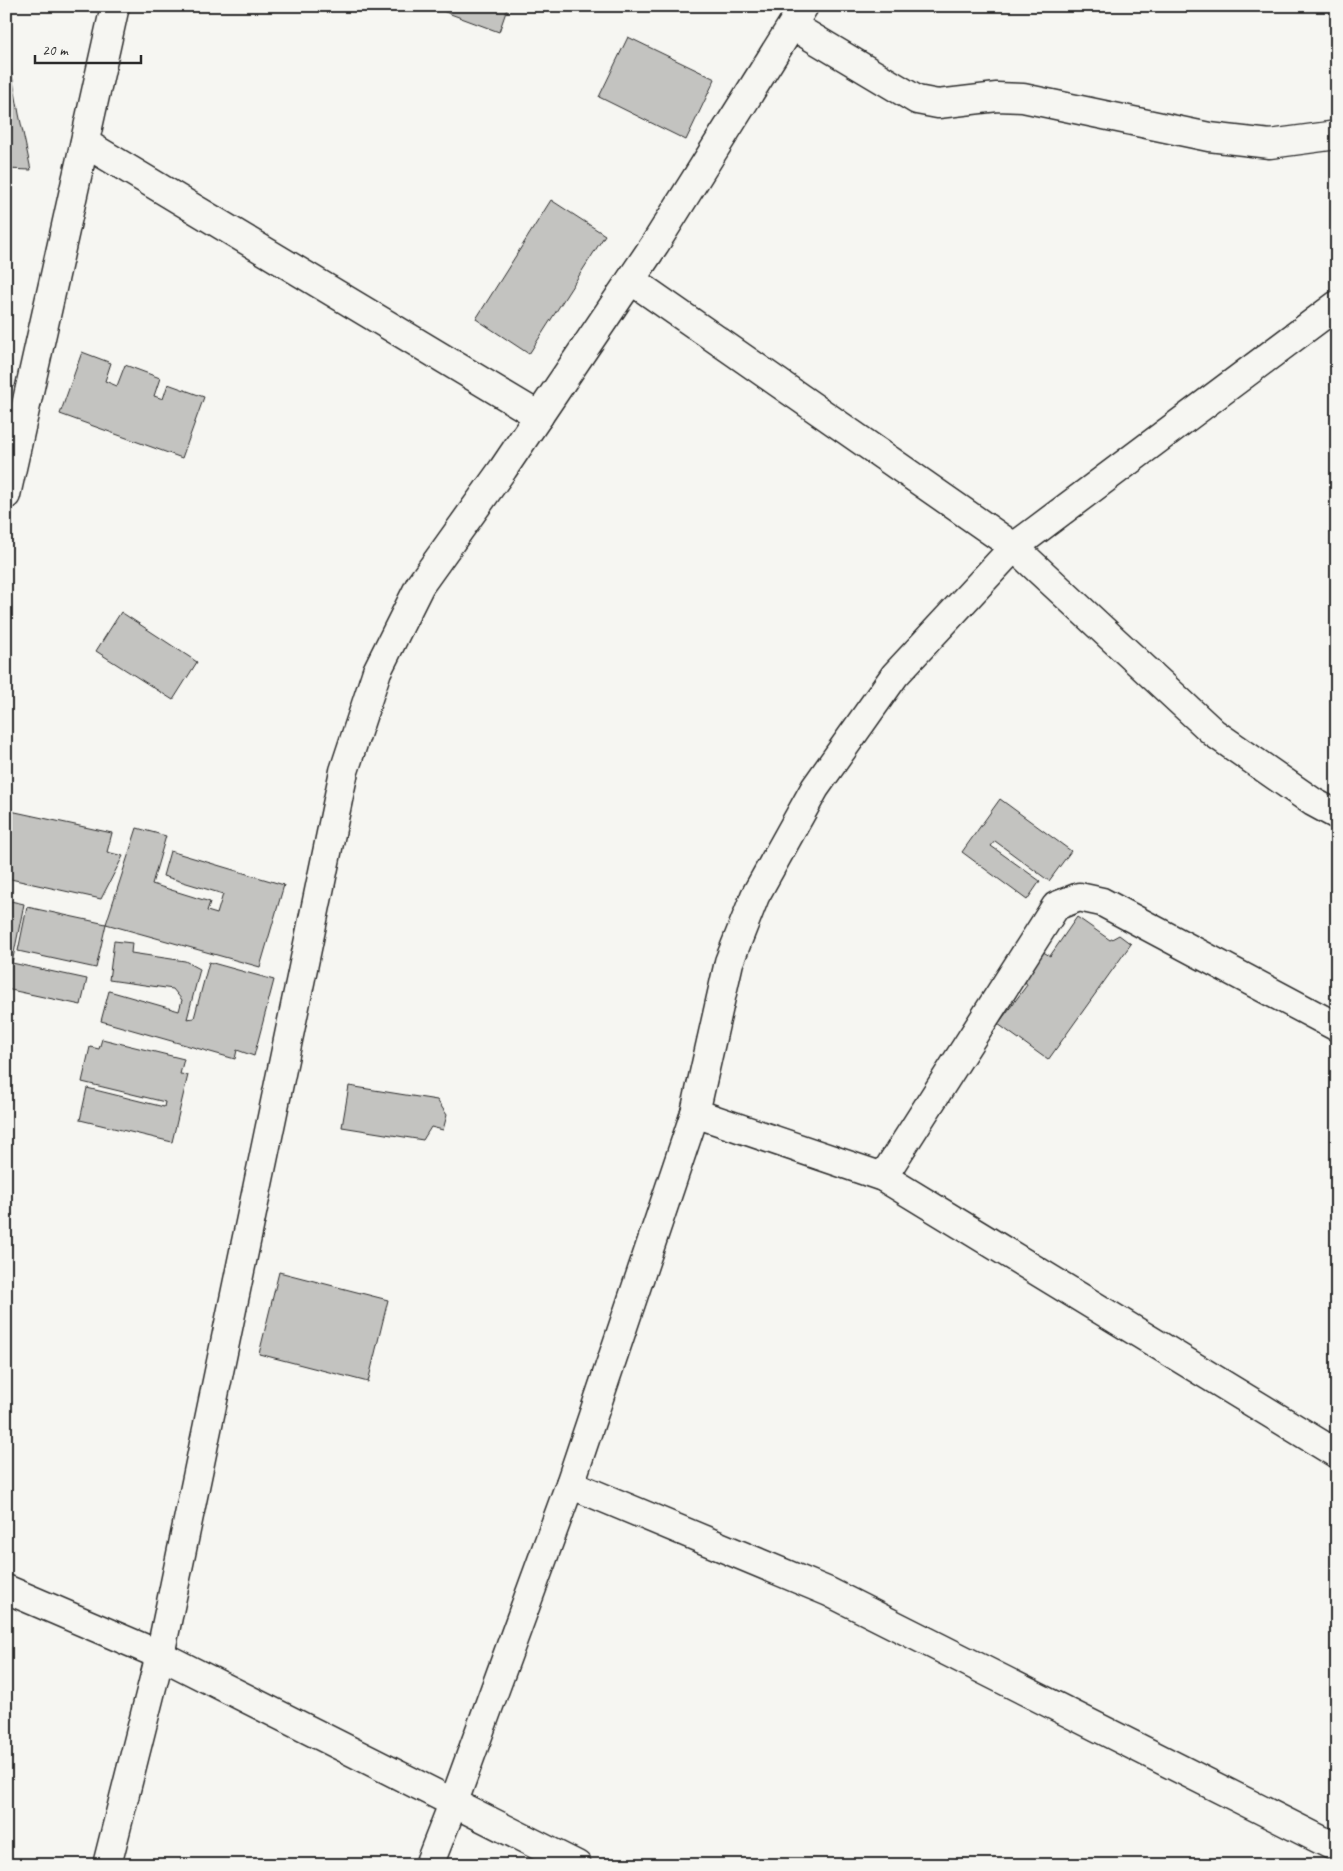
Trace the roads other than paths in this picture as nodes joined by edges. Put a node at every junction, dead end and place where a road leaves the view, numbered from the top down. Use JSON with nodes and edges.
{"nodes":[{"id":1,"x":115,"y":6,"type":"edge"},
{"id":2,"x":799,"y":16,"type":"edge"},
{"id":3,"x":1337,"y":135,"type":"edge"},
{"id":4,"x":85,"y":143,"type":"junction"},
{"id":5,"x":631,"y":280,"type":"junction"},
{"id":6,"x":1337,"y":305,"type":"edge"},
{"id":7,"x":539,"y":416,"type":"junction"},
{"id":8,"x":6,"y":495,"type":"edge"},
{"id":9,"x":1014,"y":547,"type":"junction"},
{"id":10,"x":1337,"y":814,"type":"edge"},
{"id":11,"x":1337,"y":1027,"type":"edge"},
{"id":12,"x":695,"y":1113,"type":"junction"},
{"id":13,"x":883,"y":1177,"type":"junction"},
{"id":14,"x":1337,"y":1454,"type":"edge"},
{"id":15,"x":570,"y":1484,"type":"junction"},
{"id":16,"x":6,"y":1589,"type":"edge"},
{"id":17,"x":160,"y":1655,"type":"junction"},
{"id":18,"x":454,"y":1804,"type":"junction"},
{"id":19,"x":1337,"y":1848,"type":"edge"},
{"id":20,"x":107,"y":1865,"type":"edge"},
{"id":21,"x":429,"y":1865,"type":"edge"},
{"id":22,"x":577,"y":1865,"type":"edge"}],
"edges":[{"from":1,"to":4,"type":"street"},
{"from":2,"to":3,"type":"street"},
{"from":2,"to":5,"type":"street"},
{"from":4,"to":7,"type":"street"},
{"from":4,"to":8,"type":"street"},
{"from":5,"to":7,"type":"street"},
{"from":5,"to":9,"type":"street"},
{"from":6,"to":9,"type":"street"},
{"from":7,"to":17,"type":"street"},
{"from":9,"to":10,"type":"street"},
{"from":9,"to":12,"type":"street"},
{"from":11,"to":13,"type":"street"},
{"from":12,"to":13,"type":"street"},
{"from":12,"to":15,"type":"street"},
{"from":13,"to":14,"type":"street"},
{"from":15,"to":18,"type":"street"},
{"from":15,"to":19,"type":"street"},
{"from":16,"to":17,"type":"street"},
{"from":17,"to":18,"type":"street"},
{"from":17,"to":20,"type":"street"},
{"from":18,"to":21,"type":"street"},
{"from":18,"to":22,"type":"street"}]}
